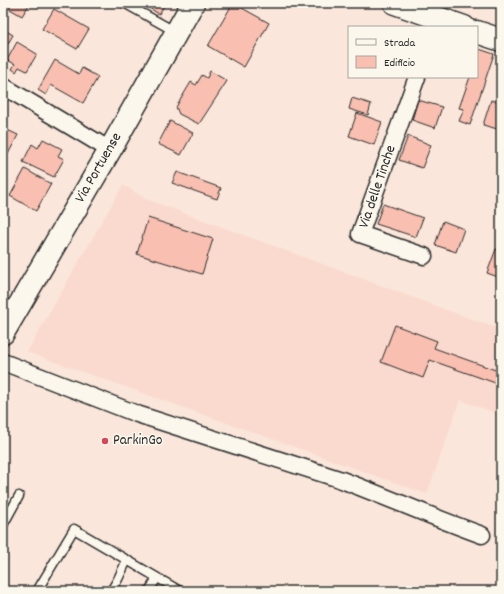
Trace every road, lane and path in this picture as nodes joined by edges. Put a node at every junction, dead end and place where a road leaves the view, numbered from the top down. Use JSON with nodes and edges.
{"nodes":[{"id":1,"x":124,"y":3,"type":"edge"},
{"id":2,"x":193,"y":3,"type":"edge"},
{"id":3,"x":395,"y":3,"type":"edge"},
{"id":4,"x":437,"y":23,"type":"edge"},
{"id":5,"x":457,"y":26,"type":"edge"},
{"id":6,"x":176,"y":32,"type":"junction"},
{"id":7,"x":478,"y":32,"type":"edge"},
{"id":8,"x":501,"y":40,"type":"edge"},
{"id":9,"x":417,"y":78,"type":"edge"},
{"id":10,"x":3,"y":86,"type":"edge"},
{"id":11,"x":110,"y":150,"type":"junction"},
{"id":12,"x":424,"y":256,"type":"dead end"},
{"id":13,"x":3,"y":333,"type":"edge"},
{"id":14,"x":3,"y":362,"type":"edge"},
{"id":15,"x":19,"y":496,"type":"dead end"},
{"id":16,"x":3,"y":525,"type":"edge"},
{"id":17,"x":482,"y":535,"type":"dead end"},
{"id":18,"x":127,"y":560,"type":"junction"},
{"id":19,"x":157,"y":578,"type":"junction"},
{"id":20,"x":38,"y":591,"type":"edge"},
{"id":21,"x":111,"y":591,"type":"edge"},
{"id":22,"x":149,"y":591,"type":"edge"},
{"id":23,"x":180,"y":591,"type":"edge"}],
"edges":[{"from":1,"to":6,"type":"lane"},
{"from":2,"to":6,"type":"street","name":"Via Portuense"},
{"from":3,"to":4,"type":"street"},
{"from":4,"to":5,"type":"street"},
{"from":6,"to":11,"type":"street","name":"Via Portuense"},
{"from":7,"to":8,"type":"street"},
{"from":9,"to":12,"type":"street","name":"Via delle Tinche"},
{"from":10,"to":11,"type":"street"},
{"from":11,"to":13,"type":"street","name":"Via Portuense"},
{"from":14,"to":17,"type":"street"},
{"from":15,"to":16,"type":"lane"},
{"from":18,"to":19,"type":"lane"},
{"from":18,"to":20,"type":"lane"},
{"from":18,"to":21,"type":"lane"},
{"from":19,"to":22,"type":"lane"},
{"from":19,"to":23,"type":"lane"}]}
